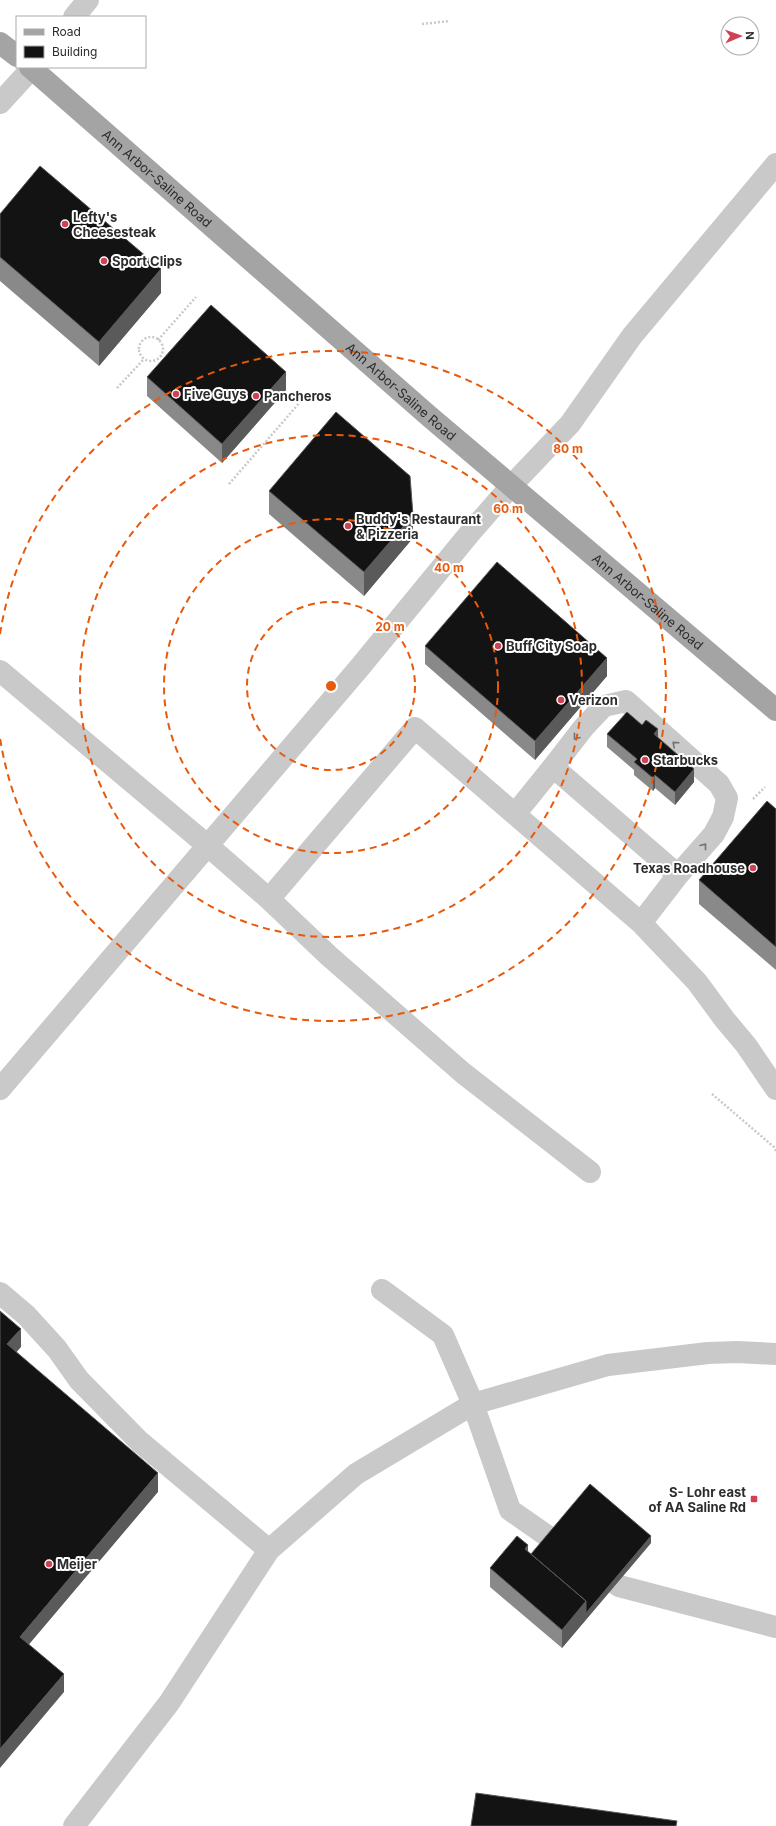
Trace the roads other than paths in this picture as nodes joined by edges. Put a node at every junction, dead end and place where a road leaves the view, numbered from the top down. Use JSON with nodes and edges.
{"nodes":[{"id":1,"x":88,"y":0,"type":"edge"},
{"id":2,"x":75,"y":16,"type":"edge"},
{"id":3,"x":0,"y":43,"type":"edge"},
{"id":4,"x":16,"y":56,"type":"edge"},
{"id":5,"x":26,"y":68,"type":"edge"},
{"id":6,"x":31,"y":68,"type":"edge"},
{"id":7,"x":0,"y":103,"type":"edge"},
{"id":8,"x":776,"y":164,"type":"edge"},
{"id":9,"x":511,"y":486,"type":"junction"},
{"id":10,"x":0,"y":671,"type":"edge"},
{"id":11,"x":776,"y":710,"type":"edge"},
{"id":12,"x":553,"y":766,"type":"junction"},
{"id":13,"x":515,"y":814,"type":"junction"},
{"id":14,"x":207,"y":845,"type":"junction"},
{"id":15,"x":678,"y":875,"type":"junction"},
{"id":16,"x":269,"y":899,"type":"junction"},
{"id":17,"x":641,"y":923,"type":"junction"},
{"id":18,"x":775,"y":1086,"type":"edge"},
{"id":19,"x":0,"y":1089,"type":"edge"},
{"id":20,"x":590,"y":1172,"type":"dead end"},
{"id":21,"x":382,"y":1290,"type":"dead end"},
{"id":22,"x":0,"y":1293,"type":"edge"},
{"id":23,"x":776,"y":1354,"type":"edge"},
{"id":24,"x":474,"y":1404,"type":"junction"},
{"id":25,"x":269,"y":1550,"type":"junction"},
{"id":26,"x":776,"y":1627,"type":"edge"},
{"id":27,"x":74,"y":1826,"type":"edge"}],
"edges":[{"from":1,"to":2,"type":"street"},
{"from":3,"to":4,"type":"main road","name":"Ann Arbor-Saline Road"},
{"from":5,"to":7,"type":"street"},
{"from":6,"to":9,"type":"main road","name":"Ann Arbor-Saline Road"},
{"from":8,"to":9,"type":"street"},
{"from":9,"to":11,"type":"main road","name":"Ann Arbor-Saline Road"},
{"from":9,"to":14,"type":"street"},
{"from":10,"to":14,"type":"street"},
{"from":12,"to":13,"type":"street"},
{"from":12,"to":15,"type":"street"},
{"from":15,"to":12,"type":"street","one_way":true},
{"from":13,"to":16,"type":"street"},
{"from":13,"to":17,"type":"street"},
{"from":14,"to":16,"type":"street"},
{"from":14,"to":19,"type":"street"},
{"from":15,"to":17,"type":"street"},
{"from":16,"to":20,"type":"street"},
{"from":17,"to":18,"type":"street"},
{"from":21,"to":24,"type":"street"},
{"from":22,"to":25,"type":"street"},
{"from":23,"to":24,"type":"street"},
{"from":24,"to":25,"type":"street"},
{"from":24,"to":26,"type":"street"},
{"from":25,"to":27,"type":"street"}]}
